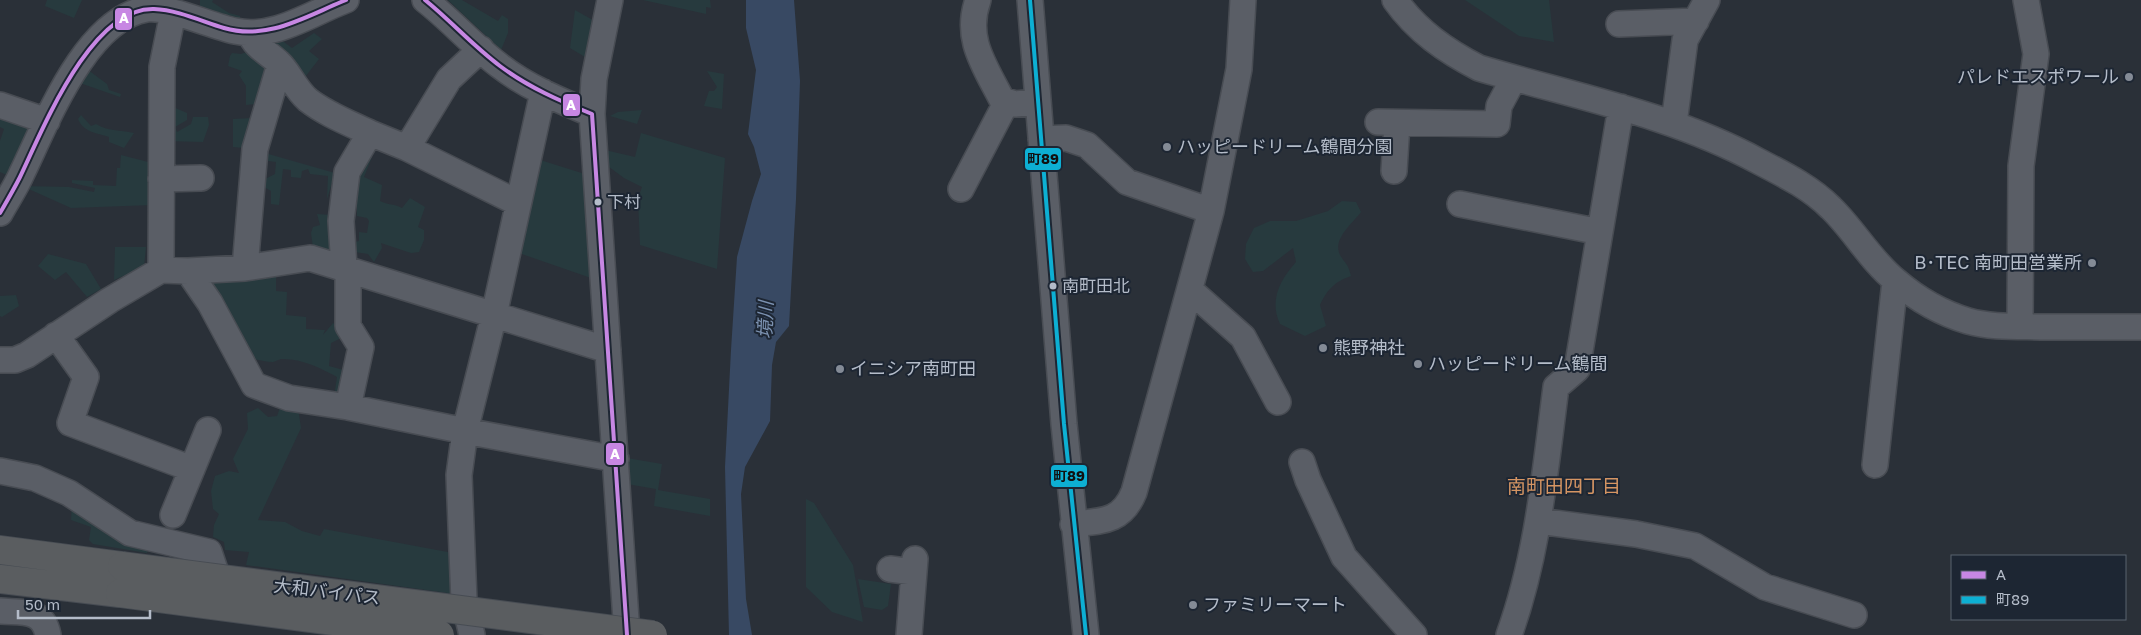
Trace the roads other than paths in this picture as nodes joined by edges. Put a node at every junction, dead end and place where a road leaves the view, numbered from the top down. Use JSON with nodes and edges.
{"nodes":[{"id":1,"x":346,"y":0,"type":"edge"},
{"id":2,"x":424,"y":0,"type":"edge"},
{"id":3,"x":610,"y":0,"type":"edge"},
{"id":4,"x":978,"y":0,"type":"edge"},
{"id":5,"x":1030,"y":0,"type":"edge"},
{"id":6,"x":1243,"y":0,"type":"edge"},
{"id":7,"x":1395,"y":0,"type":"edge"},
{"id":8,"x":2026,"y":0,"type":"edge"},
{"id":9,"x":147,"y":5,"type":"edge"},
{"id":10,"x":312,"y":6,"type":"edge"},
{"id":11,"x":1701,"y":10,"type":"edge"},
{"id":12,"x":173,"y":13,"type":"junction"},
{"id":13,"x":1619,"y":24,"type":"dead end"},
{"id":14,"x":250,"y":33,"type":"junction"},
{"id":15,"x":481,"y":48,"type":"junction"},
{"id":16,"x":280,"y":64,"type":"junction"},
{"id":17,"x":1514,"y":78,"type":"junction"},
{"id":18,"x":543,"y":92,"type":"junction"},
{"id":19,"x":1038,"y":102,"type":"junction"},
{"id":20,"x":1006,"y":103,"type":"junction"},
{"id":21,"x":0,"y":105,"type":"edge"},
{"id":22,"x":1621,"y":107,"type":"junction"},
{"id":23,"x":592,"y":114,"type":"junction"},
{"id":24,"x":47,"y":121,"type":"junction"},
{"id":25,"x":1674,"y":123,"type":"junction"},
{"id":26,"x":370,"y":133,"type":"junction"},
{"id":27,"x":1041,"y":139,"type":"junction"},
{"id":28,"x":407,"y":148,"type":"junction"},
{"id":29,"x":1394,"y":171,"type":"dead end"},
{"id":30,"x":201,"y":178,"type":"dead end"},
{"id":31,"x":161,"y":179,"type":"junction"},
{"id":32,"x":961,"y":188,"type":"dead end"},
{"id":33,"x":518,"y":203,"type":"junction"},
{"id":34,"x":1460,"y":204,"type":"dead end"},
{"id":35,"x":1211,"y":211,"type":"junction"},
{"id":36,"x":0,"y":213,"type":"edge"},
{"id":37,"x":1600,"y":232,"type":"junction"},
{"id":38,"x":344,"y":267,"type":"junction"},
{"id":39,"x":245,"y":268,"type":"junction"},
{"id":40,"x":161,"y":270,"type":"junction"},
{"id":41,"x":188,"y":271,"type":"junction"},
{"id":42,"x":1895,"y":281,"type":"junction"},
{"id":43,"x":1190,"y":290,"type":"junction"},
{"id":44,"x":494,"y":315,"type":"junction"},
{"id":45,"x":2020,"y":326,"type":"junction"},
{"id":46,"x":2141,"y":327,"type":"edge"},
{"id":47,"x":56,"y":335,"type":"junction"},
{"id":48,"x":608,"y":350,"type":"junction"},
{"id":49,"x":0,"y":360,"type":"edge"},
{"id":50,"x":1278,"y":402,"type":"dead end"},
{"id":51,"x":348,"y":407,"type":"junction"},
{"id":52,"x":208,"y":430,"type":"dead end"},
{"id":53,"x":465,"y":431,"type":"junction"},
{"id":54,"x":616,"y":459,"type":"junction"},
{"id":55,"x":1302,"y":462,"type":"dead end"},
{"id":56,"x":1875,"y":465,"type":"dead end"},
{"id":57,"x":192,"y":469,"type":"junction"},
{"id":58,"x":0,"y":471,"type":"edge"},
{"id":59,"x":173,"y":515,"type":"dead end"},
{"id":60,"x":1539,"y":521,"type":"junction"},
{"id":61,"x":1073,"y":524,"type":"junction"},
{"id":62,"x":0,"y":546,"type":"edge"},
{"id":63,"x":0,"y":550,"type":"edge"},
{"id":64,"x":73,"y":560,"type":"junction"},
{"id":65,"x":906,"y":567,"type":"dead end"},
{"id":66,"x":215,"y":570,"type":"junction"},
{"id":67,"x":0,"y":579,"type":"edge"},
{"id":68,"x":0,"y":584,"type":"edge"},
{"id":69,"x":60,"y":587,"type":"junction"},
{"id":70,"x":464,"y":600,"type":"junction"},
{"id":71,"x":0,"y":611,"type":"edge"},
{"id":72,"x":1854,"y":615,"type":"dead end"},
{"id":73,"x":626,"y":628,"type":"edge"},
{"id":74,"x":48,"y":635,"type":"edge"},
{"id":75,"x":364,"y":635,"type":"edge"},
{"id":76,"x":440,"y":635,"type":"edge"},
{"id":77,"x":472,"y":635,"type":"edge"},
{"id":78,"x":653,"y":635,"type":"edge"},
{"id":79,"x":909,"y":635,"type":"edge"},
{"id":80,"x":1086,"y":635,"type":"edge"},
{"id":81,"x":1414,"y":635,"type":"edge"},
{"id":82,"x":1509,"y":635,"type":"edge"}],
"edges":[{"from":1,"to":10,"type":"street"},
{"from":2,"to":15,"type":"street"},
{"from":3,"to":23,"type":"street"},
{"from":4,"to":20,"type":"street"},
{"from":5,"to":19,"type":"street"},
{"from":6,"to":35,"type":"street"},
{"from":7,"to":17,"type":"street"},
{"from":8,"to":45,"type":"street"},
{"from":9,"to":12,"type":"street"},
{"from":9,"to":24,"type":"street"},
{"from":10,"to":14,"type":"street"},
{"from":11,"to":13,"type":"street"},
{"from":11,"to":25,"type":"street"},
{"from":12,"to":14,"type":"street"},
{"from":12,"to":31,"type":"street"},
{"from":14,"to":16,"type":"street"},
{"from":15,"to":18,"type":"street"},
{"from":15,"to":28,"type":"street"},
{"from":16,"to":26,"type":"street"},
{"from":16,"to":39,"type":"street"},
{"from":17,"to":22,"type":"street"},
{"from":17,"to":29,"type":"street"},
{"from":18,"to":23,"type":"street"},
{"from":18,"to":33,"type":"street"},
{"from":19,"to":20,"type":"street"},
{"from":19,"to":27,"type":"street"},
{"from":20,"to":32,"type":"street"},
{"from":21,"to":24,"type":"street"},
{"from":22,"to":25,"type":"street"},
{"from":22,"to":37,"type":"street"},
{"from":23,"to":48,"type":"street"},
{"from":24,"to":36,"type":"street"},
{"from":25,"to":42,"type":"street"},
{"from":26,"to":28,"type":"street"},
{"from":26,"to":38,"type":"street"},
{"from":27,"to":35,"type":"street"},
{"from":27,"to":61,"type":"street"},
{"from":28,"to":33,"type":"street"},
{"from":30,"to":31,"type":"street"},
{"from":31,"to":40,"type":"street"},
{"from":33,"to":44,"type":"street"},
{"from":34,"to":37,"type":"street"},
{"from":35,"to":43,"type":"street"},
{"from":37,"to":60,"type":"street"},
{"from":38,"to":39,"type":"street"},
{"from":38,"to":44,"type":"street"},
{"from":38,"to":51,"type":"street"},
{"from":39,"to":41,"type":"street"},
{"from":40,"to":41,"type":"street"},
{"from":40,"to":47,"type":"street"},
{"from":41,"to":51,"type":"street"},
{"from":42,"to":45,"type":"street"},
{"from":42,"to":56,"type":"street"},
{"from":43,"to":50,"type":"street"},
{"from":43,"to":61,"type":"street"},
{"from":44,"to":48,"type":"street"},
{"from":44,"to":53,"type":"street"},
{"from":45,"to":46,"type":"street"},
{"from":47,"to":49,"type":"street"},
{"from":47,"to":57,"type":"street"},
{"from":48,"to":54,"type":"street"},
{"from":51,"to":53,"type":"street"},
{"from":52,"to":57,"type":"street"},
{"from":53,"to":54,"type":"street"},
{"from":53,"to":70,"type":"street"},
{"from":54,"to":73,"type":"street"},
{"from":55,"to":81,"type":"street"},
{"from":57,"to":59,"type":"street"},
{"from":58,"to":66,"type":"street"},
{"from":60,"to":72,"type":"street"},
{"from":60,"to":82,"type":"street"},
{"from":61,"to":80,"type":"street"},
{"from":62,"to":64,"type":"highway"},
{"from":63,"to":64,"type":"highway","name":"大和バイパス"},
{"from":64,"to":78,"type":"highway","name":"大和バイパス","bridge":true},
{"from":65,"to":79,"type":"street"},
{"from":66,"to":70,"type":"street"},
{"from":66,"to":75,"type":"street"},
{"from":67,"to":69,"type":"highway","name":"大和バイパス"},
{"from":68,"to":69,"type":"highway"},
{"from":69,"to":76,"type":"highway","name":"大和バイパス","bridge":true},
{"from":70,"to":73,"type":"street"},
{"from":70,"to":77,"type":"street"},
{"from":71,"to":74,"type":"street"}]}
